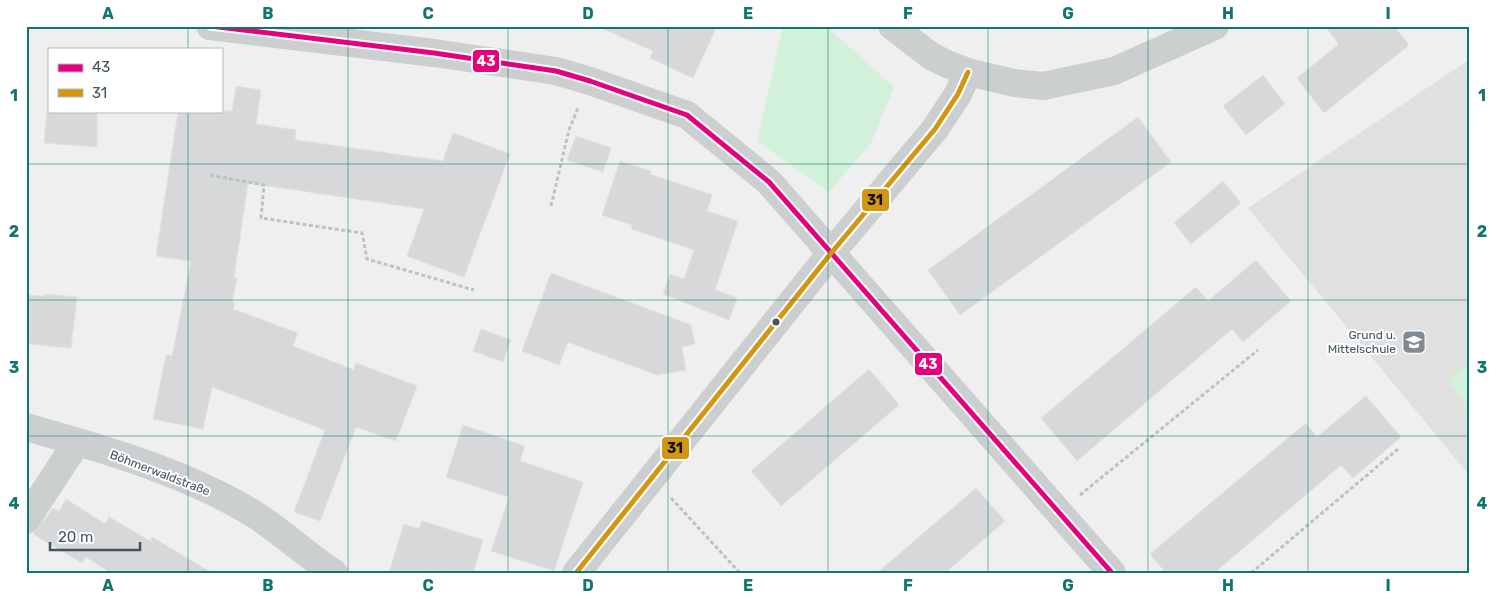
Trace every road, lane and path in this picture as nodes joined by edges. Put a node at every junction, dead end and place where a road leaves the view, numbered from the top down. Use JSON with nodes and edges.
{"nodes":[{"id":1,"x":210,"y":26,"type":"edge"},
{"id":2,"x":892,"y":26,"type":"edge"},
{"id":3,"x":1215,"y":26,"type":"edge"},
{"id":4,"x":968,"y":72,"type":"junction"},
{"id":5,"x":590,"y":81,"type":"junction"},
{"id":6,"x":210,"y":175,"type":"dead end"},
{"id":7,"x":552,"y":206,"type":"dead end"},
{"id":8,"x":832,"y":252,"type":"junction"},
{"id":9,"x":474,"y":290,"type":"dead end"},
{"id":10,"x":1258,"y":350,"type":"dead end"},
{"id":11,"x":26,"y":427,"type":"edge"},
{"id":12,"x":77,"y":442,"type":"junction"},
{"id":13,"x":1398,"y":449,"type":"dead end"},
{"id":14,"x":652,"y":476,"type":"junction"},
{"id":15,"x":1060,"y":512,"type":"junction"},
{"id":16,"x":26,"y":520,"type":"edge"},
{"id":17,"x":334,"y":573,"type":"edge"},
{"id":18,"x":576,"y":573,"type":"edge"},
{"id":19,"x":740,"y":573,"type":"edge"},
{"id":20,"x":1112,"y":573,"type":"edge"},
{"id":21,"x":1250,"y":573,"type":"edge"}],
"edges":[{"from":1,"to":5,"type":"street"},
{"from":2,"to":4,"type":"street"},
{"from":3,"to":4,"type":"street"},
{"from":4,"to":8,"type":"street"},
{"from":5,"to":7,"type":"path"},
{"from":5,"to":8,"type":"street"},
{"from":6,"to":9,"type":"path"},
{"from":8,"to":14,"type":"street"},
{"from":8,"to":15,"type":"street"},
{"from":10,"to":15,"type":"path"},
{"from":11,"to":12,"type":"street","name":"Böhmerwaldstraße"},
{"from":12,"to":16,"type":"street"},
{"from":12,"to":17,"type":"street","name":"Böhmerwaldstraße"},
{"from":13,"to":21,"type":"path"},
{"from":14,"to":18,"type":"street"},
{"from":14,"to":19,"type":"path"},
{"from":15,"to":20,"type":"street"}]}
